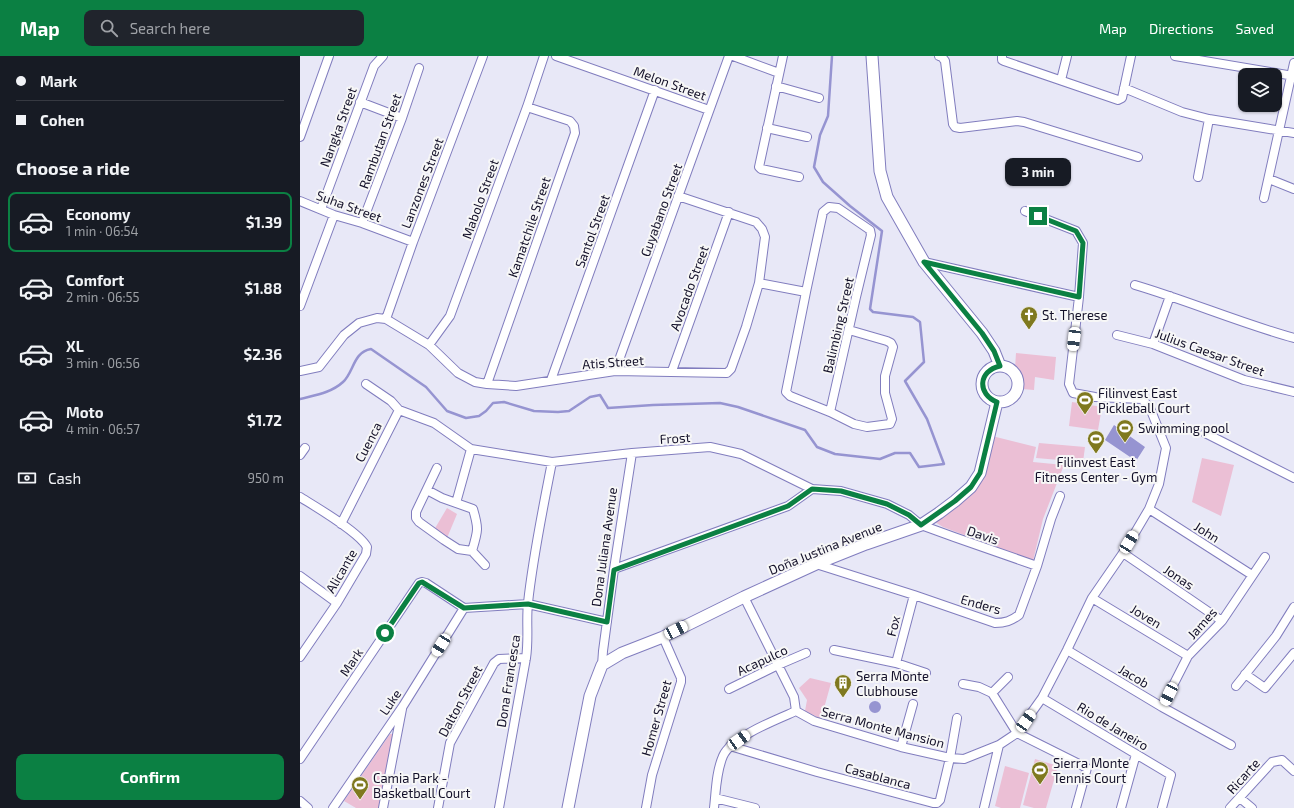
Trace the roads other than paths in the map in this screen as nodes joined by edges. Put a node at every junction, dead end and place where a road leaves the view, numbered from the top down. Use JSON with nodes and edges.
{"nodes":[{"id":1,"x":329,"y":56,"type":"edge"},
{"id":2,"x":383,"y":56,"type":"edge"},
{"id":3,"x":483,"y":56,"type":"edge"},
{"id":4,"x":544,"y":56,"type":"edge"},
{"id":5,"x":556,"y":56,"type":"edge"},
{"id":6,"x":729,"y":56,"type":"edge"},
{"id":7,"x":733,"y":56,"type":"edge"},
{"id":8,"x":783,"y":56,"type":"edge"},
{"id":9,"x":872,"y":56,"type":"edge"},
{"id":10,"x":939,"y":56,"type":"edge"},
{"id":11,"x":1066,"y":56,"type":"edge"},
{"id":12,"x":1131,"y":56,"type":"edge"},
{"id":13,"x":1175,"y":56,"type":"edge"},
{"id":14,"x":1002,"y":57,"type":"edge"},
{"id":15,"x":1294,"y":63,"type":"edge"},
{"id":16,"x":419,"y":68,"type":"dead end"},
{"id":17,"x":779,"y":73,"type":"junction"},
{"id":18,"x":1293,"y":76,"type":"edge"},
{"id":19,"x":1061,"y":80,"type":"junction"},
{"id":20,"x":776,"y":86,"type":"junction"},
{"id":21,"x":1124,"y":88,"type":"junction"},
{"id":22,"x":655,"y":90,"type":"junction"},
{"id":23,"x":819,"y":98,"type":"dead end"},
{"id":24,"x":360,"y":102,"type":"junction"},
{"id":25,"x":527,"y":107,"type":"junction"},
{"id":26,"x":709,"y":110,"type":"junction"},
{"id":27,"x":402,"y":118,"type":"junction"},
{"id":28,"x":1209,"y":119,"type":"junction"},
{"id":29,"x":767,"y":128,"type":"junction"},
{"id":30,"x":1279,"y":130,"type":"junction"},
{"id":31,"x":1294,"y":133,"type":"edge"},
{"id":32,"x":300,"y":137,"type":"edge"},
{"id":33,"x":807,"y":137,"type":"dead end"},
{"id":34,"x":1138,"y":157,"type":"dead end"},
{"id":35,"x":799,"y":177,"type":"dead end"},
{"id":36,"x":1198,"y":177,"type":"dead end"},
{"id":37,"x":1269,"y":179,"type":"junction"},
{"id":38,"x":1294,"y":189,"type":"edge"},
{"id":39,"x":678,"y":196,"type":"junction"},
{"id":40,"x":1264,"y":198,"type":"dead end"},
{"id":41,"x":300,"y":201,"type":"edge"},
{"id":42,"x":321,"y":209,"type":"junction"},
{"id":43,"x":1025,"y":211,"type":"dead end"},
{"id":44,"x":729,"y":212,"type":"junction"},
{"id":45,"x":334,"y":215,"type":"junction"},
{"id":46,"x":362,"y":223,"type":"junction"},
{"id":47,"x":413,"y":242,"type":"junction"},
{"id":48,"x":924,"y":262,"type":"junction"},
{"id":49,"x":759,"y":283,"type":"junction"},
{"id":50,"x":1135,"y":285,"type":"dead end"},
{"id":51,"x":806,"y":292,"type":"junction"},
{"id":52,"x":1170,"y":296,"type":"junction"},
{"id":53,"x":1079,"y":297,"type":"junction"},
{"id":54,"x":300,"y":306,"type":"edge"},
{"id":55,"x":386,"y":319,"type":"junction"},
{"id":56,"x":849,"y":330,"type":"junction"},
{"id":57,"x":1117,"y":335,"type":"dead end"},
{"id":58,"x":1294,"y":338,"type":"edge"},
{"id":59,"x":1153,"y":344,"type":"junction"},
{"id":60,"x":429,"y":345,"type":"junction"},
{"id":61,"x":1000,"y":366,"type":"junction"},
{"id":62,"x":300,"y":371,"type":"edge"},
{"id":63,"x":615,"y":371,"type":"junction"},
{"id":64,"x":672,"y":371,"type":"junction"},
{"id":65,"x":551,"y":380,"type":"junction"},
{"id":66,"x":366,"y":384,"type":"dead end"},
{"id":67,"x":487,"y":384,"type":"junction"},
{"id":68,"x":1294,"y":392,"type":"edge"},
{"id":69,"x":997,"y":402,"type":"junction"},
{"id":70,"x":398,"y":410,"type":"junction"},
{"id":71,"x":830,"y":412,"type":"junction"},
{"id":72,"x":1205,"y":433,"type":"dead end"},
{"id":73,"x":471,"y":449,"type":"junction"},
{"id":74,"x":632,"y":453,"type":"junction"},
{"id":75,"x":552,"y":462,"type":"junction"},
{"id":76,"x":437,"y":468,"type":"dead end"},
{"id":77,"x":1294,"y":478,"type":"edge"},
{"id":78,"x":812,"y":489,"type":"junction"},
{"id":79,"x":427,"y":490,"type":"junction"},
{"id":80,"x":1060,"y":496,"type":"dead end"},
{"id":81,"x":300,"y":497,"type":"edge"},
{"id":82,"x":456,"y":503,"type":"junction"},
{"id":83,"x":1149,"y":510,"type":"junction"},
{"id":84,"x":341,"y":524,"type":"junction"},
{"id":85,"x":921,"y":525,"type":"junction"},
{"id":86,"x":472,"y":551,"type":"junction"},
{"id":87,"x":1123,"y":554,"type":"junction"},
{"id":88,"x":1264,"y":557,"type":"dead end"},
{"id":89,"x":816,"y":564,"type":"junction"},
{"id":90,"x":485,"y":565,"type":"dead end"},
{"id":91,"x":1037,"y":566,"type":"junction"},
{"id":92,"x":614,"y":570,"type":"junction"},
{"id":93,"x":1252,"y":575,"type":"junction"},
{"id":94,"x":300,"y":576,"type":"edge"},
{"id":95,"x":914,"y":595,"type":"junction"},
{"id":96,"x":744,"y":597,"type":"junction"},
{"id":97,"x":1092,"y":598,"type":"junction"},
{"id":98,"x":337,"y":603,"type":"junction"},
{"id":99,"x":528,"y":604,"type":"junction"},
{"id":100,"x":1294,"y":607,"type":"edge"},
{"id":101,"x":464,"y":608,"type":"junction"},
{"id":102,"x":1222,"y":621,"type":"junction"},
{"id":103,"x":607,"y":622,"type":"junction"},
{"id":104,"x":663,"y":637,"type":"junction"},
{"id":105,"x":834,"y":650,"type":"dead end"},
{"id":106,"x":1067,"y":650,"type":"junction"},
{"id":107,"x":806,"y":653,"type":"dead end"},
{"id":108,"x":1294,"y":653,"type":"edge"},
{"id":109,"x":1188,"y":656,"type":"junction"},
{"id":110,"x":300,"y":657,"type":"edge"},
{"id":111,"x":526,"y":658,"type":"junction"},
{"id":112,"x":896,"y":663,"type":"junction"},
{"id":113,"x":602,"y":665,"type":"junction"},
{"id":114,"x":778,"y":665,"type":"junction"},
{"id":115,"x":926,"y":673,"type":"dead end"},
{"id":116,"x":1245,"y":674,"type":"junction"},
{"id":117,"x":1008,"y":677,"type":"dead end"},
{"id":118,"x":963,"y":684,"type":"dead end"},
{"id":119,"x":1236,"y":686,"type":"dead end"},
{"id":120,"x":729,"y":689,"type":"dead end"},
{"id":121,"x":992,"y":693,"type":"junction"},
{"id":122,"x":1042,"y":698,"type":"junction"},
{"id":123,"x":913,"y":704,"type":"dead end"},
{"id":124,"x":403,"y":706,"type":"junction"},
{"id":125,"x":1162,"y":707,"type":"junction"},
{"id":126,"x":796,"y":711,"type":"junction"},
{"id":127,"x":957,"y":718,"type":"dead end"},
{"id":128,"x":1017,"y":733,"type":"junction"},
{"id":129,"x":999,"y":745,"type":"junction"},
{"id":130,"x":1231,"y":745,"type":"dead end"},
{"id":131,"x":730,"y":746,"type":"junction"},
{"id":132,"x":901,"y":747,"type":"junction"},
{"id":133,"x":1136,"y":754,"type":"junction"},
{"id":134,"x":950,"y":758,"type":"junction"},
{"id":135,"x":300,"y":759,"type":"edge"},
{"id":136,"x":1294,"y":771,"type":"edge"},
{"id":137,"x":715,"y":798,"type":"junction"},
{"id":138,"x":1240,"y":798,"type":"junction"},
{"id":139,"x":300,"y":802,"type":"edge"},
{"id":140,"x":308,"y":808,"type":"edge"},
{"id":141,"x":333,"y":808,"type":"edge"},
{"id":142,"x":383,"y":808,"type":"edge"},
{"id":143,"x":438,"y":808,"type":"edge"},
{"id":144,"x":499,"y":808,"type":"edge"},
{"id":145,"x":568,"y":808,"type":"edge"},
{"id":146,"x":646,"y":808,"type":"edge"},
{"id":147,"x":714,"y":808,"type":"edge"},
{"id":148,"x":755,"y":808,"type":"edge"},
{"id":149,"x":984,"y":808,"type":"edge"},
{"id":150,"x":1076,"y":808,"type":"edge"},
{"id":151,"x":1121,"y":808,"type":"edge"},
{"id":152,"x":1162,"y":808,"type":"edge"},
{"id":153,"x":1230,"y":808,"type":"edge"},
{"id":154,"x":1252,"y":808,"type":"edge"}],
"edges":[{"from":1,"to":32,"type":"street"},
{"from":2,"to":24,"type":"street","name":"Nangka Street"},
{"from":3,"to":47,"type":"street","name":"Lanzones Street"},
{"from":4,"to":25,"type":"street","name":"Mabolo Street"},
{"from":5,"to":22,"type":"street","name":"Melon Street"},
{"from":6,"to":26,"type":"street","name":"Guyabano Street"},
{"from":7,"to":17,"type":"street"},
{"from":8,"to":17,"type":"street"},
{"from":9,"to":48,"type":"street"},
{"from":10,"to":34,"type":"street"},
{"from":11,"to":19,"type":"street"},
{"from":12,"to":21,"type":"street"},
{"from":13,"to":18,"type":"street"},
{"from":14,"to":19,"type":"street"},
{"from":15,"to":18,"type":"street"},
{"from":16,"to":27,"type":"street","name":"Rambutan Street"},
{"from":17,"to":20,"type":"street"},
{"from":18,"to":30,"type":"street"},
{"from":19,"to":21,"type":"street"},
{"from":20,"to":23,"type":"street"},
{"from":20,"to":29,"type":"street"},
{"from":21,"to":28,"type":"street"},
{"from":22,"to":26,"type":"street","name":"Melon Street"},
{"from":22,"to":65,"type":"street","name":"Santol Street"},
{"from":24,"to":27,"type":"street"},
{"from":24,"to":42,"type":"street","name":"Nangka Street"},
{"from":25,"to":60,"type":"street","name":"Mabolo Street"},
{"from":25,"to":67,"type":"street","name":"Kamatchile Street"},
{"from":26,"to":39,"type":"street","name":"Guyabano Street"},
{"from":27,"to":46,"type":"street","name":"Rambutan Street"},
{"from":28,"to":30,"type":"street"},
{"from":28,"to":36,"type":"street"},
{"from":29,"to":33,"type":"street"},
{"from":29,"to":35,"type":"street"},
{"from":30,"to":31,"type":"street"},
{"from":30,"to":37,"type":"street"},
{"from":37,"to":38,"type":"street"},
{"from":37,"to":40,"type":"street"},
{"from":39,"to":44,"type":"street","name":"Atis Street"},
{"from":39,"to":63,"type":"street","name":"Guyabano Street"},
{"from":41,"to":42,"type":"street","name":"Suha Street"},
{"from":42,"to":45,"type":"street","name":"Suha Street"},
{"from":43,"to":53,"type":"street"},
{"from":44,"to":49,"type":"street","name":"Atis Street"},
{"from":44,"to":64,"type":"street","name":"Avocado Street"},
{"from":45,"to":46,"type":"street","name":"Suha Street"},
{"from":45,"to":54,"type":"street"},
{"from":46,"to":47,"type":"street","name":"Suha Street"},
{"from":47,"to":55,"type":"street","name":"Lanzones Street"},
{"from":48,"to":53,"type":"street"},
{"from":48,"to":61,"type":"street"},
{"from":49,"to":51,"type":"street"},
{"from":49,"to":64,"type":"street","name":"Atis Street"},
{"from":50,"to":52,"type":"street"},
{"from":51,"to":56,"type":"street","name":"Balimbing Street"},
{"from":51,"to":71,"type":"street","name":"Balimbing Street"},
{"from":52,"to":58,"type":"street"},
{"from":52,"to":59,"type":"street"},
{"from":53,"to":83,"type":"street","name":"Serra Monte Mansion"},
{"from":55,"to":60,"type":"street","name":"Atis Street"},
{"from":55,"to":62,"type":"street"},
{"from":56,"to":71,"type":"street","name":"Balimbing Street"},
{"from":56,"to":71,"type":"street"},
{"from":57,"to":59,"type":"street","name":"Julius Caesar Street"},
{"from":59,"to":68,"type":"street","name":"Julius Caesar Street"},
{"from":60,"to":67,"type":"street","name":"Atis Street"},
{"from":61,"to":69,"type":"street"},
{"from":61,"to":69,"type":"street"},
{"from":63,"to":64,"type":"street","name":"Atis Street"},
{"from":63,"to":65,"type":"street","name":"Atis Street"},
{"from":65,"to":67,"type":"street","name":"Atis Street"},
{"from":66,"to":70,"type":"street"},
{"from":69,"to":85,"type":"street","name":"Doña Justina Avenue"},
{"from":70,"to":73,"type":"street"},
{"from":70,"to":84,"type":"street","name":"Cuenca"},
{"from":72,"to":77,"type":"street"},
{"from":73,"to":75,"type":"street","name":"Frost"},
{"from":73,"to":82,"type":"street"},
{"from":74,"to":75,"type":"street","name":"Frost"},
{"from":74,"to":78,"type":"street","name":"Frost"},
{"from":74,"to":92,"type":"street","name":"Dona Juliana Avenue"},
{"from":75,"to":99,"type":"street","name":"Dona Francesca"},
{"from":76,"to":79,"type":"street"},
{"from":78,"to":85,"type":"street","name":"Frost"},
{"from":78,"to":92,"type":"street"},
{"from":79,"to":82,"type":"street"},
{"from":79,"to":86,"type":"street"},
{"from":80,"to":91,"type":"street","name":"Enders"},
{"from":81,"to":84,"type":"street","name":"Alicante"},
{"from":82,"to":86,"type":"street"},
{"from":83,"to":87,"type":"street","name":"Serra Monte Mansion"},
{"from":83,"to":93,"type":"street","name":"John"},
{"from":84,"to":98,"type":"street","name":"Alicante"},
{"from":85,"to":89,"type":"street","name":"Doña Justina Avenue"},
{"from":85,"to":91,"type":"street","name":"Davis"},
{"from":86,"to":90,"type":"street"},
{"from":87,"to":97,"type":"street","name":"Serra Monte Mansion"},
{"from":87,"to":102,"type":"street","name":"Jonas"},
{"from":88,"to":93,"type":"street","name":"James"},
{"from":89,"to":95,"type":"street","name":"Enders"},
{"from":89,"to":96,"type":"street","name":"Doña Justina Avenue"},
{"from":91,"to":95,"type":"street","name":"Enders"},
{"from":92,"to":103,"type":"street","name":"Dona Juliana Avenue"},
{"from":93,"to":102,"type":"street","name":"James"},
{"from":94,"to":98,"type":"street"},
{"from":95,"to":112,"type":"street","name":"Fox"},
{"from":96,"to":104,"type":"street","name":"Doña Justina Avenue"},
{"from":96,"to":114,"type":"street"},
{"from":97,"to":106,"type":"street","name":"Serra Monte Mansion"},
{"from":97,"to":109,"type":"street","name":"Joven"},
{"from":98,"to":110,"type":"street","name":"Alicante"},
{"from":99,"to":101,"type":"street"},
{"from":99,"to":103,"type":"street"},
{"from":99,"to":111,"type":"street","name":"Dona Francesca"},
{"from":100,"to":116,"type":"street"},
{"from":101,"to":124,"type":"street","name":"Luke"},
{"from":101,"to":135,"type":"street","name":"Mark"},
{"from":102,"to":109,"type":"street","name":"James"},
{"from":103,"to":113,"type":"street","name":"Dona Juliana Avenue"},
{"from":104,"to":113,"type":"street","name":"Doña Justina Avenue"},
{"from":104,"to":146,"type":"street","name":"Homer Street"},
{"from":105,"to":112,"type":"street"},
{"from":106,"to":122,"type":"street","name":"Serra Monte Mansion"},
{"from":106,"to":125,"type":"street","name":"Jacob"},
{"from":107,"to":114,"type":"street","name":"Acapulco"},
{"from":108,"to":116,"type":"street"},
{"from":109,"to":125,"type":"street","name":"James"},
{"from":111,"to":143,"type":"street","name":"Dalton Street"},
{"from":111,"to":144,"type":"street","name":"Dona Francesca"},
{"from":112,"to":115,"type":"street"},
{"from":113,"to":145,"type":"street","name":"Dona Juliana Avenue"},
{"from":114,"to":120,"type":"street","name":"Acapulco"},
{"from":114,"to":126,"type":"street"},
{"from":116,"to":119,"type":"street"},
{"from":117,"to":121,"type":"street"},
{"from":118,"to":121,"type":"street"},
{"from":121,"to":128,"type":"street"},
{"from":122,"to":128,"type":"street","name":"Serra Monte Mansion"},
{"from":122,"to":133,"type":"street","name":"Rio de Janeiro"},
{"from":123,"to":132,"type":"street"},
{"from":124,"to":141,"type":"street","name":"Luke"},
{"from":124,"to":142,"type":"street"},
{"from":125,"to":130,"type":"street","name":"Jacob"},
{"from":126,"to":131,"type":"street"},
{"from":126,"to":132,"type":"street","name":"Serra Monte Mansion"},
{"from":127,"to":134,"type":"street","name":"Casablanca"},
{"from":128,"to":129,"type":"street","name":"Serra Monte Mansion"},
{"from":128,"to":150,"type":"street"},
{"from":129,"to":134,"type":"street","name":"Serra Monte Mansion"},
{"from":129,"to":149,"type":"street"},
{"from":131,"to":134,"type":"street","name":"Casablanca"},
{"from":131,"to":137,"type":"street"},
{"from":132,"to":134,"type":"street","name":"Serra Monte Mansion"},
{"from":133,"to":151,"type":"street"},
{"from":133,"to":152,"type":"street","name":"Rio de Janeiro"},
{"from":136,"to":138,"type":"street","name":"Ricarte"},
{"from":137,"to":147,"type":"street"},
{"from":137,"to":148,"type":"street"},
{"from":138,"to":153,"type":"street","name":"Ricarte"},
{"from":138,"to":154,"type":"street"},
{"from":139,"to":140,"type":"street"}]}
